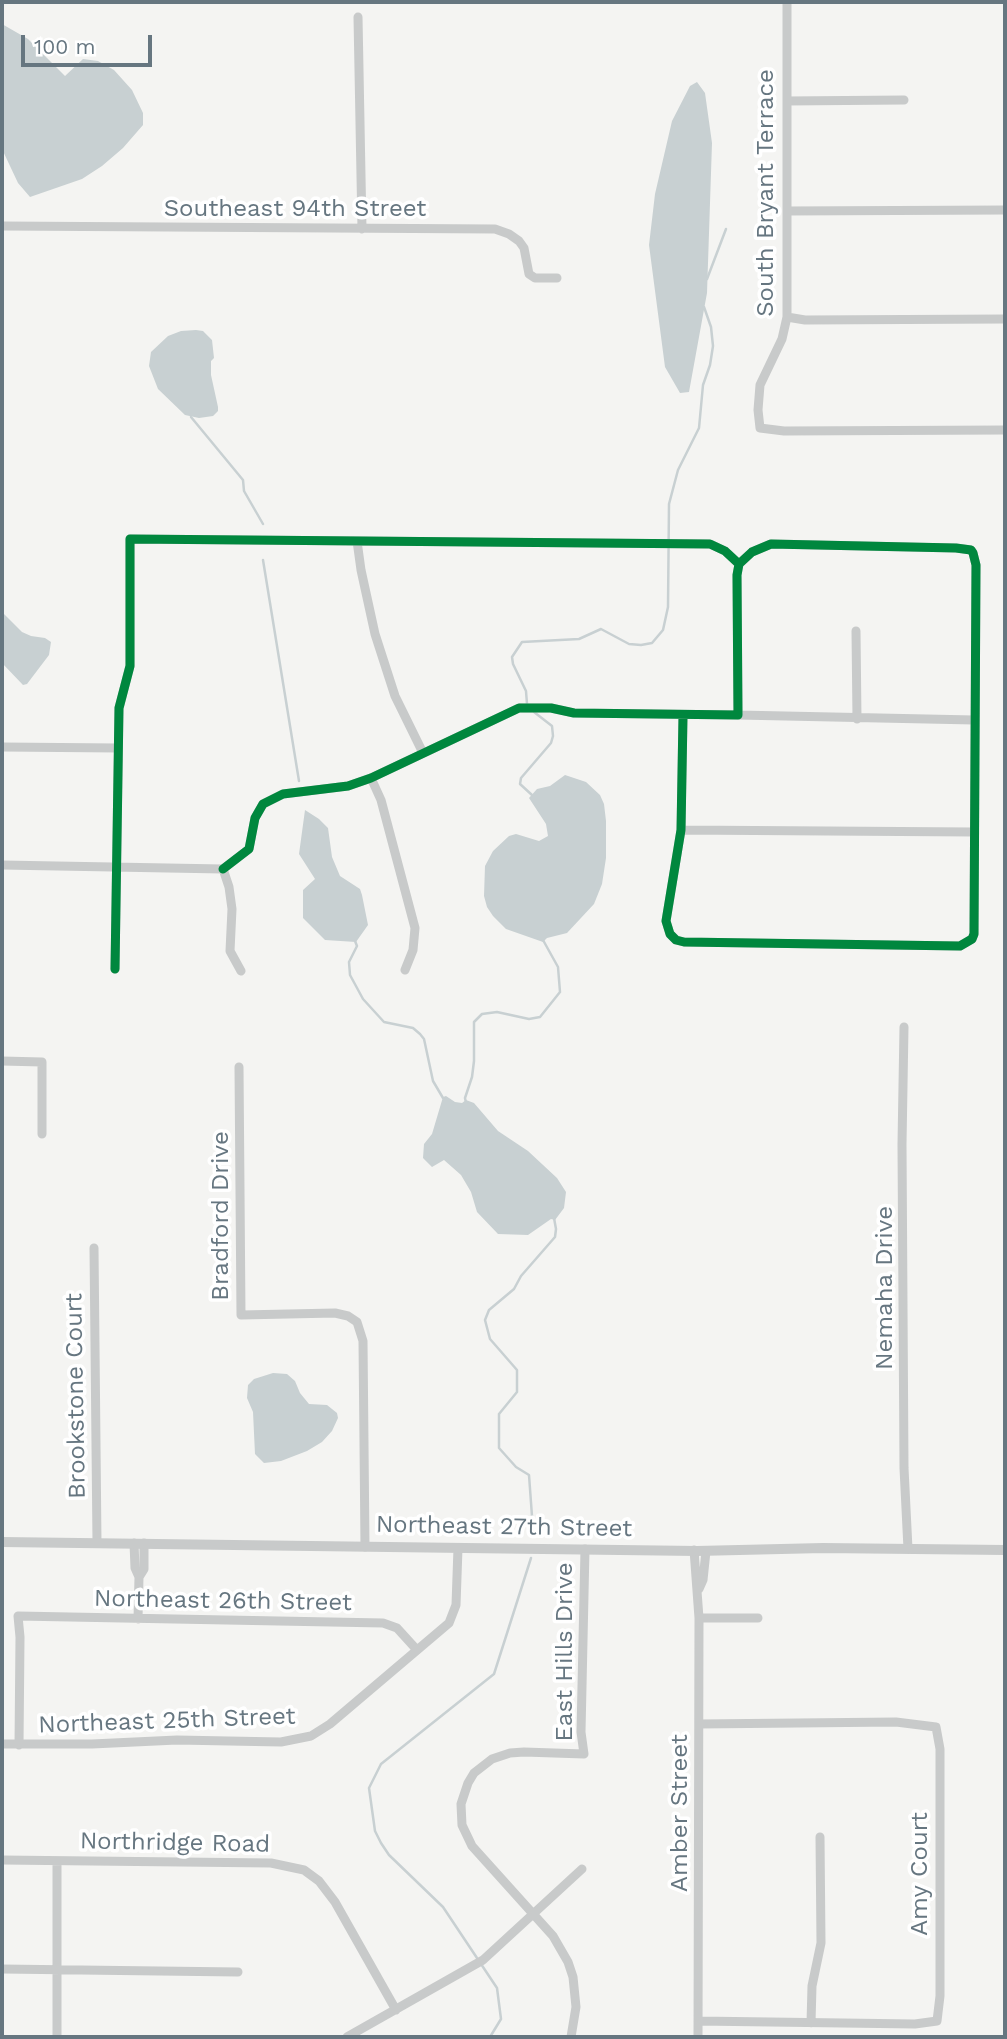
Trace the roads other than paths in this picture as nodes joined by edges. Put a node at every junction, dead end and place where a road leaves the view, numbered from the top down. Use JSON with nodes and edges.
{"nodes":[{"id":1,"x":787,"y":2,"type":"edge"},
{"id":2,"x":358,"y":17,"type":"dead end"},
{"id":3,"x":904,"y":100,"type":"dead end"},
{"id":4,"x":787,"y":101,"type":"junction"},
{"id":5,"x":787,"y":211,"type":"junction"},
{"id":6,"x":1005,"y":211,"type":"edge"},
{"id":7,"x":2,"y":226,"type":"edge"},
{"id":8,"x":362,"y":229,"type":"junction"},
{"id":9,"x":557,"y":278,"type":"dead end"},
{"id":10,"x":787,"y":317,"type":"junction"},
{"id":11,"x":1005,"y":319,"type":"edge"},
{"id":12,"x":1005,"y":430,"type":"edge"},
{"id":13,"x":358,"y":541,"type":"junction"},
{"id":14,"x":739,"y":564,"type":"junction"},
{"id":15,"x":856,"y":631,"type":"dead end"},
{"id":16,"x":738,"y":715,"type":"junction"},
{"id":17,"x":683,"y":716,"type":"junction"},
{"id":18,"x":857,"y":719,"type":"junction"},
{"id":19,"x":974,"y":720,"type":"junction"},
{"id":20,"x":2,"y":747,"type":"edge"},
{"id":21,"x":118,"y":748,"type":"junction"},
{"id":22,"x":423,"y":753,"type":"junction"},
{"id":23,"x":371,"y":778,"type":"junction"},
{"id":24,"x":681,"y":830,"type":"junction"},
{"id":25,"x":973,"y":832,"type":"junction"},
{"id":26,"x":2,"y":865,"type":"edge"},
{"id":27,"x":118,"y":867,"type":"junction"},
{"id":28,"x":223,"y":869,"type":"junction"},
{"id":29,"x":115,"y":970,"type":"dead end"},
{"id":30,"x":405,"y":970,"type":"dead end"},
{"id":31,"x":241,"y":971,"type":"dead end"},
{"id":32,"x":904,"y":1027,"type":"dead end"},
{"id":33,"x":2,"y":1060,"type":"edge"},
{"id":34,"x":239,"y":1067,"type":"dead end"},
{"id":35,"x":42,"y":1134,"type":"dead end"},
{"id":36,"x":94,"y":1248,"type":"dead end"},
{"id":37,"x":2,"y":1542,"type":"edge"},
{"id":38,"x":97,"y":1543,"type":"junction"},
{"id":39,"x":139,"y":1543,"type":"junction"},
{"id":40,"x":365,"y":1546,"type":"junction"},
{"id":41,"x":458,"y":1548,"type":"junction"},
{"id":42,"x":585,"y":1549,"type":"junction"},
{"id":43,"x":908,"y":1549,"type":"junction"},
{"id":44,"x":1005,"y":1550,"type":"edge"},
{"id":45,"x":700,"y":1551,"type":"junction"},
{"id":46,"x":699,"y":1618,"type":"junction"},
{"id":47,"x":758,"y":1618,"type":"dead end"},
{"id":48,"x":138,"y":1619,"type":"junction"},
{"id":49,"x":417,"y":1650,"type":"junction"},
{"id":50,"x":699,"y":1724,"type":"junction"},
{"id":51,"x":2,"y":1744,"type":"edge"},
{"id":52,"x":19,"y":1745,"type":"junction"},
{"id":53,"x":820,"y":1837,"type":"dead end"},
{"id":54,"x":2,"y":1860,"type":"edge"},
{"id":55,"x":57,"y":1861,"type":"junction"},
{"id":56,"x":582,"y":1869,"type":"dead end"},
{"id":57,"x":534,"y":1914,"type":"junction"},
{"id":58,"x":2,"y":1969,"type":"edge"},
{"id":59,"x":58,"y":1970,"type":"junction"},
{"id":60,"x":237,"y":1972,"type":"dead end"},
{"id":61,"x":396,"y":2010,"type":"junction"},
{"id":62,"x":698,"y":2021,"type":"junction"},
{"id":63,"x":811,"y":2022,"type":"junction"},
{"id":64,"x":57,"y":2037,"type":"edge"},
{"id":65,"x":347,"y":2037,"type":"edge"},
{"id":66,"x":571,"y":2037,"type":"edge"},
{"id":67,"x":698,"y":2037,"type":"edge"}],
"edges":[{"from":1,"to":4,"type":"street","name":"South Bryant Terrace"},
{"from":2,"to":8,"type":"street"},
{"from":3,"to":4,"type":"street"},
{"from":4,"to":5,"type":"street","name":"South Bryant Terrace"},
{"from":5,"to":6,"type":"street"},
{"from":5,"to":10,"type":"street","name":"South Bryant Terrace"},
{"from":7,"to":8,"type":"street","name":"Southeast 94th Street"},
{"from":8,"to":9,"type":"street","name":"Southeast 94th Street"},
{"from":10,"to":11,"type":"street"},
{"from":10,"to":12,"type":"street","name":"South Bryant Terrace"},
{"from":13,"to":14,"type":"street"},
{"from":13,"to":21,"type":"street"},
{"from":13,"to":22,"type":"street"},
{"from":14,"to":16,"type":"street"},
{"from":14,"to":19,"type":"street"},
{"from":15,"to":18,"type":"street"},
{"from":16,"to":17,"type":"street"},
{"from":16,"to":18,"type":"street"},
{"from":17,"to":22,"type":"street"},
{"from":17,"to":24,"type":"street"},
{"from":18,"to":19,"type":"street"},
{"from":19,"to":25,"type":"street"},
{"from":20,"to":21,"type":"street"},
{"from":21,"to":27,"type":"street"},
{"from":22,"to":23,"type":"street"},
{"from":23,"to":28,"type":"street"},
{"from":23,"to":30,"type":"street"},
{"from":24,"to":25,"type":"street"},
{"from":24,"to":25,"type":"street"},
{"from":26,"to":27,"type":"street"},
{"from":27,"to":28,"type":"street"},
{"from":27,"to":29,"type":"street"},
{"from":28,"to":31,"type":"street"},
{"from":32,"to":43,"type":"street","name":"Nemaha Drive"},
{"from":33,"to":35,"type":"street"},
{"from":34,"to":40,"type":"street","name":"Bradford Drive"},
{"from":36,"to":38,"type":"street","name":"Brookstone Court"},
{"from":37,"to":38,"type":"street","name":"Northeast 27th Street"},
{"from":38,"to":39,"type":"street","name":"Northeast 27th Street"},
{"from":39,"to":40,"type":"street","name":"Northeast 27th Street"},
{"from":39,"to":48,"type":"street"},
{"from":40,"to":41,"type":"street","name":"Northeast 27th Street"},
{"from":41,"to":42,"type":"street","name":"Northeast 27th Street"},
{"from":41,"to":49,"type":"street","name":"Northeast 25th Street"},
{"from":42,"to":45,"type":"street","name":"Northeast 27th Street"},
{"from":42,"to":57,"type":"street","name":"East Hills Drive"},
{"from":43,"to":44,"type":"street","name":"Northeast 27th Street"},
{"from":43,"to":45,"type":"street","name":"Northeast 27th Street"},
{"from":45,"to":46,"type":"street","name":"Amber Street"},
{"from":46,"to":47,"type":"street"},
{"from":46,"to":50,"type":"street","name":"Amber Street"},
{"from":48,"to":49,"type":"street","name":"Northeast 26th Street"},
{"from":48,"to":52,"type":"street","name":"Northeast 26th Street"},
{"from":49,"to":52,"type":"street","name":"Northeast 25th Street"},
{"from":50,"to":62,"type":"street","name":"Amber Street"},
{"from":50,"to":63,"type":"street","name":"Amy Court"},
{"from":51,"to":52,"type":"street","name":"Northeast 25th Street"},
{"from":53,"to":63,"type":"street"},
{"from":54,"to":55,"type":"street","name":"Northridge Road"},
{"from":55,"to":59,"type":"street"},
{"from":55,"to":61,"type":"street","name":"Northridge Road"},
{"from":56,"to":57,"type":"street"},
{"from":57,"to":61,"type":"street"},
{"from":57,"to":66,"type":"street","name":"East Hills Drive"},
{"from":58,"to":59,"type":"street"},
{"from":59,"to":60,"type":"street"},
{"from":59,"to":64,"type":"street"},
{"from":61,"to":65,"type":"street"},
{"from":62,"to":63,"type":"street"},
{"from":62,"to":67,"type":"street","name":"Amber Street"}]}
